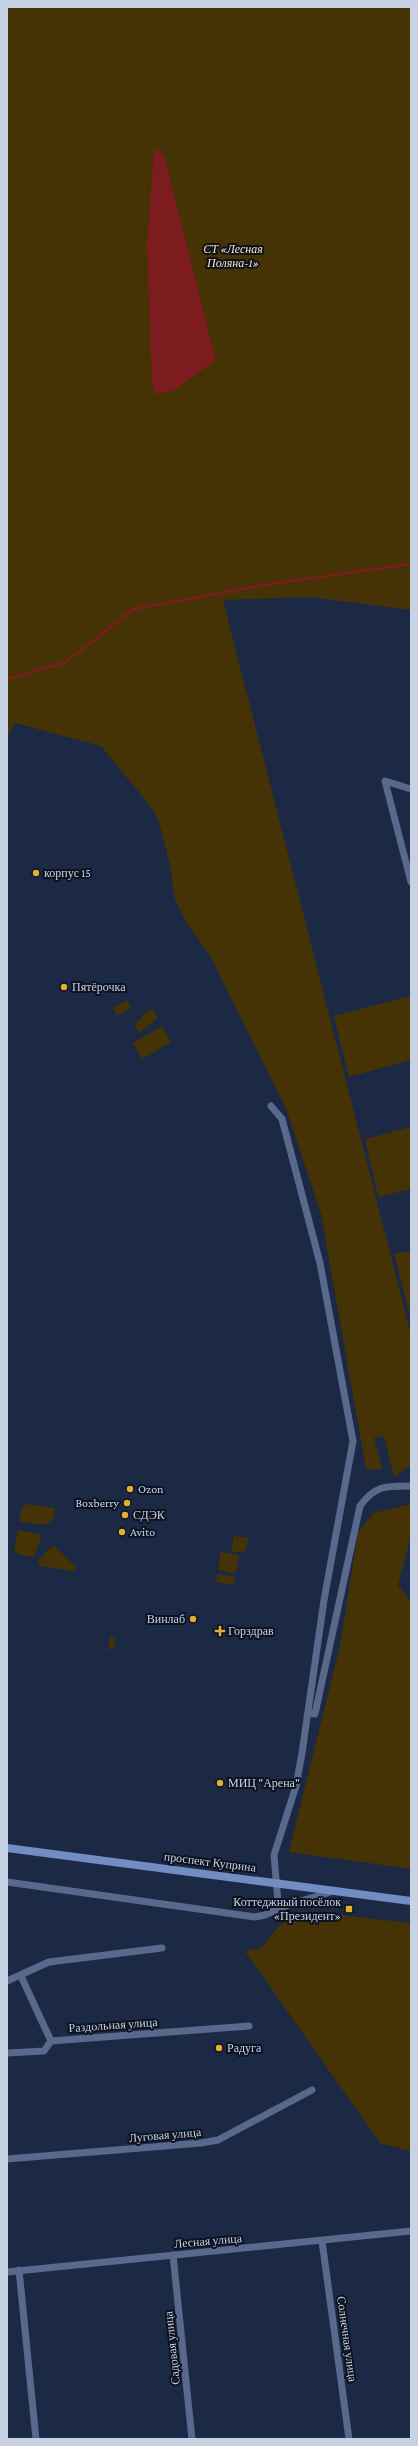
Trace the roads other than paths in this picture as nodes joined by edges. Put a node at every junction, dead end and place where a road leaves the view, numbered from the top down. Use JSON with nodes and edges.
{"nodes":[{"id":1,"x":411,"y":789,"type":"edge"},
{"id":2,"x":411,"y":882,"type":"edge"},
{"id":3,"x":271,"y":1106,"type":"dead end"},
{"id":4,"x":411,"y":1486,"type":"edge"},
{"id":5,"x":308,"y":1713,"type":"junction"},
{"id":6,"x":7,"y":1848,"type":"edge"},
{"id":7,"x":7,"y":1882,"type":"edge"},
{"id":8,"x":277,"y":1882,"type":"junction"},
{"id":9,"x":334,"y":1891,"type":"junction"},
{"id":10,"x":411,"y":1901,"type":"edge"},
{"id":11,"x":273,"y":1911,"type":"junction"},
{"id":12,"x":162,"y":1948,"type":"dead end"},
{"id":13,"x":22,"y":1976,"type":"junction"},
{"id":14,"x":7,"y":1981,"type":"edge"},
{"id":15,"x":249,"y":2026,"type":"dead end"},
{"id":16,"x":51,"y":2041,"type":"junction"},
{"id":17,"x":7,"y":2053,"type":"edge"},
{"id":18,"x":312,"y":2090,"type":"dead end"},
{"id":19,"x":7,"y":2159,"type":"edge"},
{"id":20,"x":411,"y":2231,"type":"edge"},
{"id":21,"x":322,"y":2241,"type":"junction"},
{"id":22,"x":174,"y":2255,"type":"junction"},
{"id":23,"x":19,"y":2270,"type":"junction"},
{"id":24,"x":7,"y":2272,"type":"edge"},
{"id":25,"x":36,"y":2439,"type":"edge"},
{"id":26,"x":192,"y":2439,"type":"edge"},
{"id":27,"x":350,"y":2439,"type":"edge"}],
"edges":[{"from":1,"to":2,"type":"street"},
{"from":3,"to":5,"type":"street"},
{"from":4,"to":5,"type":"street"},
{"from":5,"to":8,"type":"street"},
{"from":6,"to":8,"type":"main road","name":"проспект Куприна"},
{"from":7,"to":11,"type":"street"},
{"from":8,"to":9,"type":"main road","name":"проспект Куприна"},
{"from":8,"to":11,"type":"street"},
{"from":9,"to":10,"type":"main road","name":"проспект Куприна"},
{"from":9,"to":11,"type":"street"},
{"from":12,"to":13,"type":"street"},
{"from":13,"to":14,"type":"street"},
{"from":13,"to":16,"type":"street"},
{"from":15,"to":16,"type":"street","name":"Раздольная улица"},
{"from":16,"to":17,"type":"street"},
{"from":18,"to":19,"type":"street","name":"Луговая улица"},
{"from":20,"to":21,"type":"street","name":"Лесная улица"},
{"from":21,"to":22,"type":"street","name":"Лесная улица"},
{"from":21,"to":27,"type":"street","name":"Солнечная улица"},
{"from":22,"to":23,"type":"street","name":"Лесная улица"},
{"from":22,"to":26,"type":"street","name":"Садовая улица"},
{"from":23,"to":24,"type":"street","name":"Лесная улица"},
{"from":23,"to":25,"type":"street"}]}
